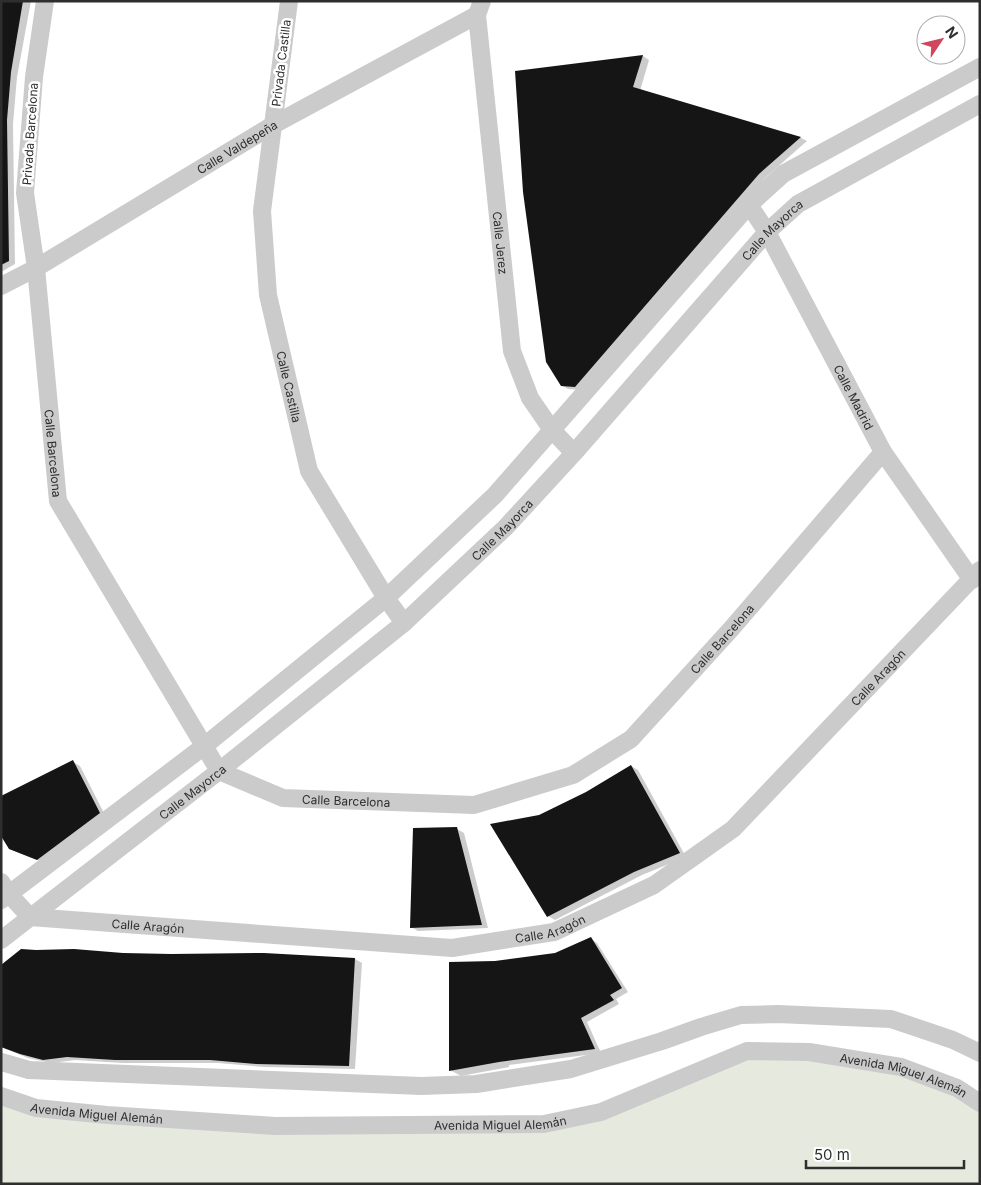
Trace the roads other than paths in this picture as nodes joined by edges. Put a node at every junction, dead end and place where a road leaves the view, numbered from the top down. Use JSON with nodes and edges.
{"nodes":[{"id":1,"x":44,"y":1,"type":"edge"},
{"id":2,"x":289,"y":1,"type":"edge"},
{"id":3,"x":480,"y":8,"type":"edge"},
{"id":4,"x":980,"y":67,"type":"edge"},
{"id":5,"x":978,"y":108,"type":"edge"},
{"id":6,"x":273,"y":125,"type":"junction"},
{"id":7,"x":748,"y":206,"type":"junction"},
{"id":8,"x":767,"y":232,"type":"junction"},
{"id":9,"x":36,"y":268,"type":"junction"},
{"id":10,"x":1,"y":286,"type":"edge"},
{"id":11,"x":552,"y":430,"type":"junction"},
{"id":12,"x":883,"y":452,"type":"junction"},
{"id":13,"x":574,"y":453,"type":"junction"},
{"id":14,"x":976,"y":575,"type":"edge"},
{"id":15,"x":386,"y":598,"type":"junction"},
{"id":16,"x":404,"y":622,"type":"junction"},
{"id":17,"x":203,"y":746,"type":"junction"},
{"id":18,"x":219,"y":771,"type":"junction"},
{"id":19,"x":4,"y":892,"type":"edge"},
{"id":20,"x":30,"y":917,"type":"junction"},
{"id":21,"x":1,"y":940,"type":"edge"},
{"id":22,"x":980,"y":1053,"type":"edge"},
{"id":23,"x":1,"y":1062,"type":"edge"},
{"id":24,"x":1,"y":1096,"type":"edge"},
{"id":25,"x":980,"y":1103,"type":"edge"}],
"edges":[{"from":1,"to":9,"type":"street","name":"Privada Barcelona"},
{"from":2,"to":6,"type":"street","name":"Privada Castilla"},
{"from":3,"to":6,"type":"street","name":"Calle Valdepeña"},
{"from":3,"to":11,"type":"street","name":"Calle Jerez"},
{"from":4,"to":7,"type":"street"},
{"from":5,"to":8,"type":"street","name":"Calle Mayorca"},
{"from":6,"to":9,"type":"street","name":"Calle Valdepeña"},
{"from":6,"to":15,"type":"street","name":"Calle Castilla"},
{"from":7,"to":8,"type":"street","name":"Calle Madrid"},
{"from":7,"to":11,"type":"street"},
{"from":8,"to":12,"type":"street","name":"Calle Madrid"},
{"from":8,"to":13,"type":"street","name":"Calle Mayorca"},
{"from":9,"to":10,"type":"street","name":"Calle Valdepeña"},
{"from":9,"to":17,"type":"street","name":"Calle Barcelona"},
{"from":11,"to":13,"type":"street","name":"Calle Jerez"},
{"from":11,"to":15,"type":"street"},
{"from":12,"to":14,"type":"street","name":"Calle Madrid"},
{"from":12,"to":18,"type":"street","name":"Calle Barcelona"},
{"from":13,"to":16,"type":"street","name":"Calle Mayorca"},
{"from":14,"to":20,"type":"street","name":"Calle Aragón"},
{"from":15,"to":16,"type":"street","name":"Calle Castilla"},
{"from":15,"to":17,"type":"street"},
{"from":16,"to":18,"type":"street","name":"Calle Mayorca"},
{"from":17,"to":18,"type":"street","name":"Calle Barcelona"},
{"from":17,"to":19,"type":"street"},
{"from":18,"to":20,"type":"street","name":"Calle Mayorca"},
{"from":19,"to":20,"type":"street"},
{"from":20,"to":21,"type":"street","name":"Calle Mayorca"},
{"from":22,"to":23,"type":"street"},
{"from":24,"to":25,"type":"street","name":"Avenida Miguel Alemán"}]}
